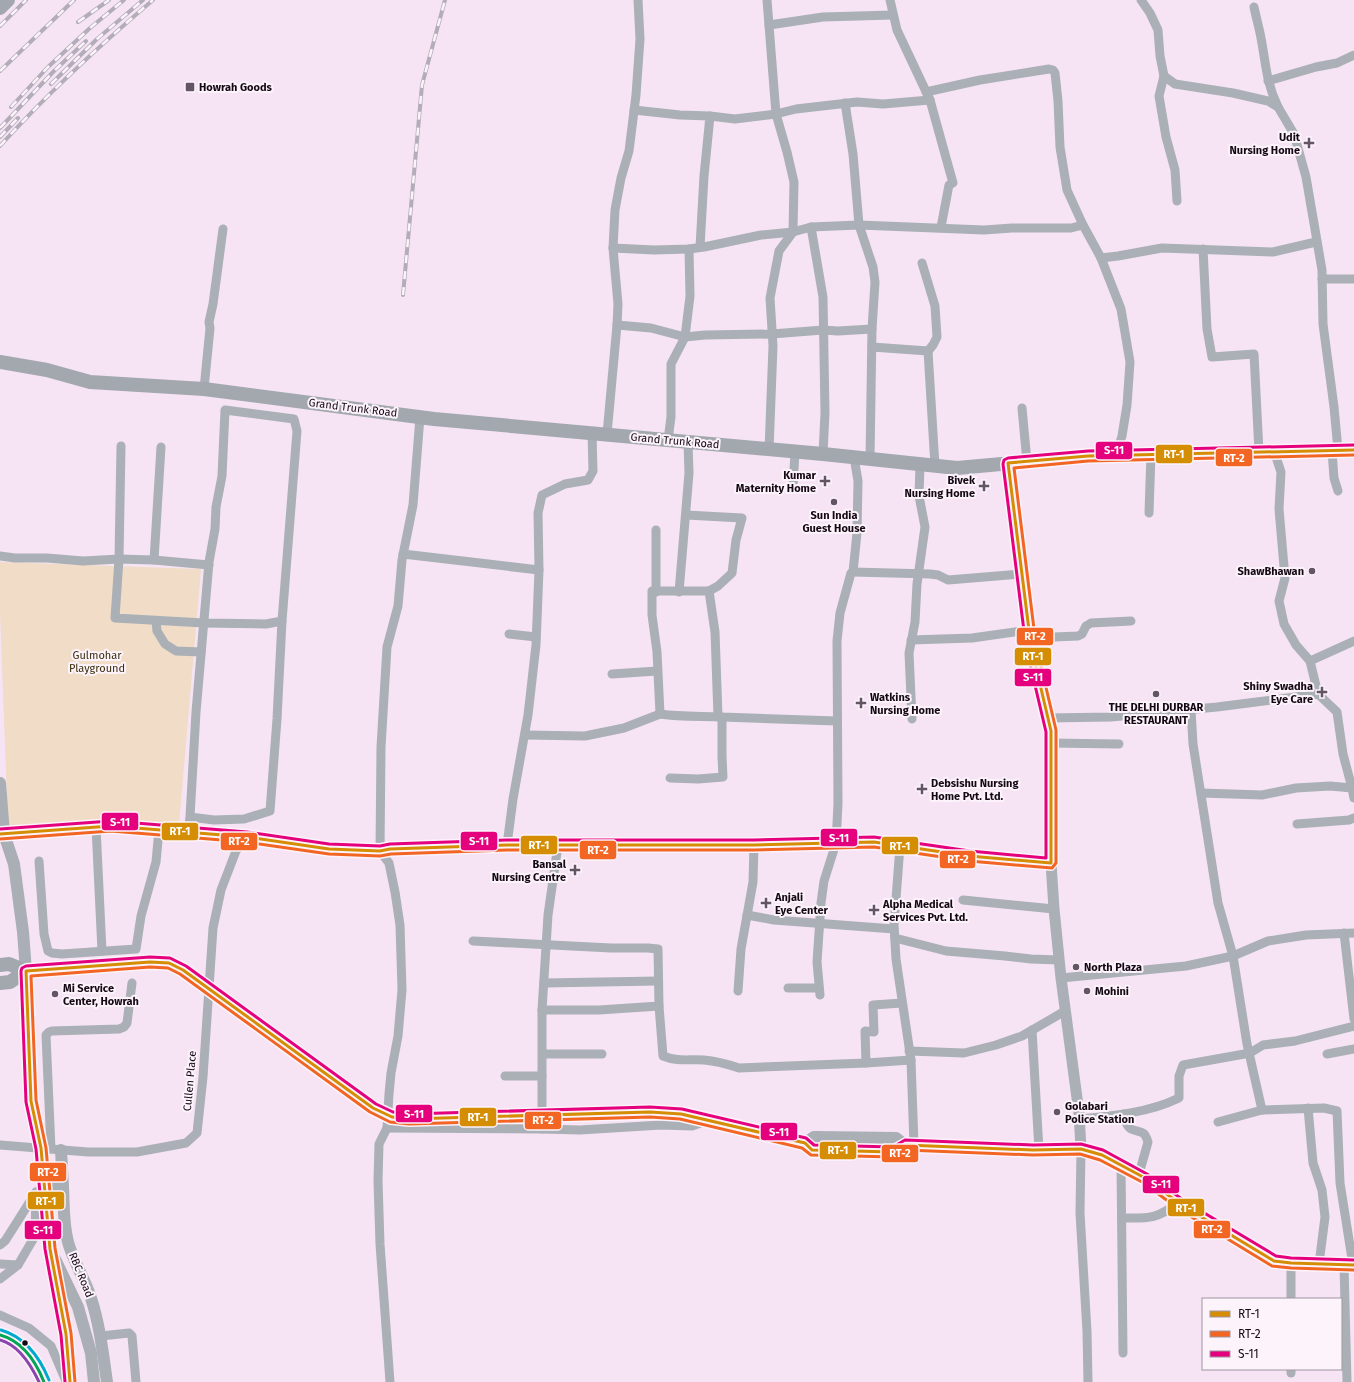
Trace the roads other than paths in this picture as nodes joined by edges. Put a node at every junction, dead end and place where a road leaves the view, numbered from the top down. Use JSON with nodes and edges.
{"nodes":[{"id":1,"x":8,"y":0,"type":"edge"},
{"id":2,"x":638,"y":0,"type":"edge"},
{"id":3,"x":767,"y":0,"type":"edge"},
{"id":4,"x":890,"y":0,"type":"edge"},
{"id":5,"x":1141,"y":0,"type":"edge"},
{"id":6,"x":1254,"y":7,"type":"dead end"},
{"id":7,"x":0,"y":8,"type":"edge"},
{"id":8,"x":893,"y":15,"type":"junction"},
{"id":9,"x":769,"y":25,"type":"junction"},
{"id":10,"x":1354,"y":55,"type":"edge"},
{"id":11,"x":1164,"y":76,"type":"junction"},
{"id":12,"x":1268,"y":81,"type":"junction"},
{"id":13,"x":928,"y":96,"type":"junction"},
{"id":14,"x":845,"y":103,"type":"junction"},
{"id":15,"x":1278,"y":107,"type":"junction"},
{"id":16,"x":634,"y":110,"type":"junction"},
{"id":17,"x":776,"y":114,"type":"junction"},
{"id":18,"x":710,"y":116,"type":"junction"},
{"id":19,"x":1177,"y":201,"type":"dead end"},
{"id":20,"x":859,"y":225,"type":"junction"},
{"id":21,"x":1083,"y":225,"type":"junction"},
{"id":22,"x":811,"y":227,"type":"junction"},
{"id":23,"x":941,"y":227,"type":"junction"},
{"id":24,"x":223,"y":228,"type":"dead end"},
{"id":25,"x":793,"y":232,"type":"junction"},
{"id":26,"x":1316,"y":242,"type":"junction"},
{"id":27,"x":613,"y":248,"type":"junction"},
{"id":28,"x":700,"y":248,"type":"junction"},
{"id":29,"x":689,"y":249,"type":"junction"},
{"id":30,"x":1203,"y":249,"type":"junction"},
{"id":31,"x":1101,"y":258,"type":"junction"},
{"id":32,"x":922,"y":263,"type":"dead end"},
{"id":33,"x":1322,"y":279,"type":"junction"},
{"id":34,"x":1354,"y":279,"type":"edge"},
{"id":35,"x":617,"y":325,"type":"junction"},
{"id":36,"x":872,"y":329,"type":"junction"},
{"id":37,"x":823,"y":330,"type":"junction"},
{"id":38,"x":772,"y":334,"type":"junction"},
{"id":39,"x":685,"y":337,"type":"junction"},
{"id":40,"x":872,"y":347,"type":"junction"},
{"id":41,"x":928,"y":351,"type":"junction"},
{"id":42,"x":0,"y":362,"type":"edge"},
{"id":43,"x":204,"y":389,"type":"junction"},
{"id":44,"x":1022,"y":408,"type":"dead end"},
{"id":45,"x":420,"y":417,"type":"junction"},
{"id":46,"x":592,"y":433,"type":"junction"},
{"id":47,"x":607,"y":434,"type":"junction"},
{"id":48,"x":668,"y":440,"type":"junction"},
{"id":49,"x":688,"y":442,"type":"junction"},
{"id":50,"x":121,"y":446,"type":"dead end"},
{"id":51,"x":161,"y":447,"type":"dead end"},
{"id":52,"x":769,"y":450,"type":"junction"},
{"id":53,"x":1335,"y":450,"type":"junction"},
{"id":54,"x":1354,"y":450,"type":"edge"},
{"id":55,"x":795,"y":452,"type":"junction"},
{"id":56,"x":1259,"y":452,"type":"junction"},
{"id":57,"x":1274,"y":452,"type":"junction"},
{"id":58,"x":823,"y":454,"type":"junction"},
{"id":59,"x":1151,"y":454,"type":"junction"},
{"id":60,"x":1116,"y":455,"type":"junction"},
{"id":61,"x":854,"y":458,"type":"junction"},
{"id":62,"x":870,"y":459,"type":"junction"},
{"id":63,"x":1027,"y":462,"type":"junction"},
{"id":64,"x":1008,"y":464,"type":"junction"},
{"id":65,"x":920,"y":465,"type":"junction"},
{"id":66,"x":935,"y":466,"type":"junction"},
{"id":67,"x":793,"y":487,"type":"dead end"},
{"id":68,"x":1338,"y":490,"type":"dead end"},
{"id":69,"x":1149,"y":513,"type":"dead end"},
{"id":70,"x":686,"y":515,"type":"junction"},
{"id":71,"x":656,"y":530,"type":"dead end"},
{"id":72,"x":403,"y":554,"type":"junction"},
{"id":73,"x":0,"y":556,"type":"edge"},
{"id":74,"x":119,"y":559,"type":"junction"},
{"id":75,"x":154,"y":560,"type":"junction"},
{"id":76,"x":209,"y":565,"type":"junction"},
{"id":77,"x":539,"y":570,"type":"junction"},
{"id":78,"x":853,"y":572,"type":"junction"},
{"id":79,"x":919,"y":574,"type":"junction"},
{"id":80,"x":1022,"y":574,"type":"junction"},
{"id":81,"x":709,"y":591,"type":"junction"},
{"id":82,"x":656,"y":592,"type":"junction"},
{"id":83,"x":679,"y":592,"type":"junction"},
{"id":84,"x":156,"y":621,"type":"junction"},
{"id":85,"x":282,"y":621,"type":"junction"},
{"id":86,"x":1131,"y":621,"type":"dead end"},
{"id":87,"x":204,"y":623,"type":"junction"},
{"id":88,"x":509,"y":634,"type":"dead end"},
{"id":89,"x":1029,"y":634,"type":"junction"},
{"id":90,"x":536,"y":637,"type":"junction"},
{"id":91,"x":911,"y":640,"type":"junction"},
{"id":92,"x":1354,"y":641,"type":"edge"},
{"id":93,"x":201,"y":652,"type":"junction"},
{"id":94,"x":1310,"y":661,"type":"junction"},
{"id":95,"x":658,"y":671,"type":"junction"},
{"id":96,"x":612,"y":674,"type":"dead end"},
{"id":97,"x":1318,"y":694,"type":"junction"},
{"id":98,"x":1191,"y":710,"type":"junction"},
{"id":99,"x":660,"y":714,"type":"junction"},
{"id":100,"x":720,"y":716,"type":"junction"},
{"id":101,"x":1048,"y":718,"type":"junction"},
{"id":102,"x":912,"y":719,"type":"dead end"},
{"id":103,"x":836,"y":721,"type":"junction"},
{"id":104,"x":525,"y":734,"type":"junction"},
{"id":105,"x":1051,"y":743,"type":"junction"},
{"id":106,"x":1119,"y":744,"type":"dead end"},
{"id":107,"x":670,"y":778,"type":"dead end"},
{"id":108,"x":0,"y":783,"type":"edge"},
{"id":109,"x":1353,"y":788,"type":"edge"},
{"id":110,"x":1202,"y":794,"type":"junction"},
{"id":111,"x":1354,"y":798,"type":"edge"},
{"id":112,"x":190,"y":817,"type":"junction"},
{"id":113,"x":1354,"y":818,"type":"edge"},
{"id":114,"x":1297,"y":824,"type":"dead end"},
{"id":115,"x":96,"y":827,"type":"junction"},
{"id":116,"x":159,"y":830,"type":"junction"},
{"id":117,"x":188,"y":832,"type":"junction"},
{"id":118,"x":2,"y":834,"type":"edge"},
{"id":119,"x":247,"y":837,"type":"junction"},
{"id":120,"x":836,"y":843,"type":"junction"},
{"id":121,"x":507,"y":844,"type":"junction"},
{"id":122,"x":558,"y":845,"type":"junction"},
{"id":123,"x":754,"y":845,"type":"junction"},
{"id":124,"x":900,"y":846,"type":"junction"},
{"id":125,"x":380,"y":851,"type":"junction"},
{"id":126,"x":39,"y":861,"type":"dead end"},
{"id":127,"x":1051,"y":863,"type":"junction"},
{"id":128,"x":963,"y":900,"type":"dead end"},
{"id":129,"x":1054,"y":909,"type":"junction"},
{"id":130,"x":747,"y":915,"type":"junction"},
{"id":131,"x":820,"y":923,"type":"junction"},
{"id":132,"x":1344,"y":933,"type":"junction"},
{"id":133,"x":1354,"y":933,"type":"edge"},
{"id":134,"x":895,"y":934,"type":"junction"},
{"id":135,"x":473,"y":940,"type":"dead end"},
{"id":136,"x":546,"y":945,"type":"junction"},
{"id":137,"x":102,"y":951,"type":"junction"},
{"id":138,"x":1233,"y":956,"type":"junction"},
{"id":139,"x":1059,"y":960,"type":"junction"},
{"id":140,"x":4,"y":965,"type":"edge"},
{"id":141,"x":26,"y":971,"type":"junction"},
{"id":142,"x":1061,"y":978,"type":"junction"},
{"id":143,"x":658,"y":981,"type":"junction"},
{"id":144,"x":5,"y":982,"type":"edge"},
{"id":145,"x":132,"y":983,"type":"dead end"},
{"id":146,"x":544,"y":983,"type":"junction"},
{"id":147,"x":788,"y":988,"type":"dead end"},
{"id":148,"x":738,"y":991,"type":"dead end"},
{"id":149,"x":902,"y":1004,"type":"junction"},
{"id":150,"x":659,"y":1006,"type":"junction"},
{"id":151,"x":542,"y":1010,"type":"junction"},
{"id":152,"x":1065,"y":1011,"type":"junction"},
{"id":153,"x":1354,"y":1019,"type":"edge"},
{"id":154,"x":1354,"y":1026,"type":"edge"},
{"id":155,"x":1032,"y":1030,"type":"junction"},
{"id":156,"x":1354,"y":1049,"type":"edge"},
{"id":157,"x":1250,"y":1053,"type":"junction"},
{"id":158,"x":542,"y":1054,"type":"junction"},
{"id":159,"x":602,"y":1054,"type":"dead end"},
{"id":160,"x":1327,"y":1054,"type":"dead end"},
{"id":161,"x":910,"y":1055,"type":"junction"},
{"id":162,"x":866,"y":1063,"type":"junction"},
{"id":163,"x":505,"y":1076,"type":"dead end"},
{"id":164,"x":542,"y":1076,"type":"junction"},
{"id":165,"x":1308,"y":1108,"type":"junction"},
{"id":166,"x":1262,"y":1110,"type":"junction"},
{"id":167,"x":1124,"y":1114,"type":"junction"},
{"id":168,"x":1079,"y":1119,"type":"junction"},
{"id":169,"x":709,"y":1120,"type":"junction"},
{"id":170,"x":1218,"y":1122,"type":"dead end"},
{"id":171,"x":387,"y":1128,"type":"junction"},
{"id":172,"x":542,"y":1129,"type":"junction"},
{"id":173,"x":910,"y":1145,"type":"junction"},
{"id":174,"x":0,"y":1146,"type":"edge"},
{"id":175,"x":51,"y":1149,"type":"junction"},
{"id":176,"x":1081,"y":1149,"type":"junction"},
{"id":177,"x":1039,"y":1150,"type":"junction"},
{"id":178,"x":1121,"y":1165,"type":"junction"},
{"id":179,"x":1138,"y":1174,"type":"junction"},
{"id":180,"x":40,"y":1187,"type":"junction"},
{"id":181,"x":64,"y":1188,"type":"junction"},
{"id":182,"x":1177,"y":1203,"type":"junction"},
{"id":183,"x":1122,"y":1218,"type":"junction"},
{"id":184,"x":0,"y":1245,"type":"edge"},
{"id":185,"x":50,"y":1249,"type":"junction"},
{"id":186,"x":1291,"y":1263,"type":"junction"},
{"id":187,"x":0,"y":1264,"type":"edge"},
{"id":188,"x":1319,"y":1264,"type":"junction"},
{"id":189,"x":18,"y":1265,"type":"junction"},
{"id":190,"x":1350,"y":1265,"type":"edge"},
{"id":191,"x":0,"y":1279,"type":"edge"},
{"id":192,"x":1291,"y":1298,"type":"edge"},
{"id":193,"x":0,"y":1315,"type":"edge"},
{"id":194,"x":101,"y":1336,"type":"junction"},
{"id":195,"x":1123,"y":1353,"type":"dead end"},
{"id":196,"x":67,"y":1382,"type":"edge"},
{"id":197,"x":70,"y":1382,"type":"edge"},
{"id":198,"x":94,"y":1382,"type":"edge"},
{"id":199,"x":107,"y":1382,"type":"edge"},
{"id":200,"x":136,"y":1382,"type":"edge"},
{"id":201,"x":390,"y":1382,"type":"edge"},
{"id":202,"x":1088,"y":1382,"type":"edge"},
{"id":203,"x":1347,"y":1382,"type":"edge"}],
"edges":[{"from":1,"to":7,"type":"main road"},
{"from":2,"to":16,"type":"street"},
{"from":3,"to":9,"type":"street"},
{"from":4,"to":8,"type":"street"},
{"from":5,"to":11,"type":"street"},
{"from":6,"to":12,"type":"street"},
{"from":8,"to":9,"type":"street"},
{"from":8,"to":13,"type":"street"},
{"from":9,"to":17,"type":"street"},
{"from":10,"to":12,"type":"street"},
{"from":11,"to":15,"type":"street"},
{"from":11,"to":19,"type":"street"},
{"from":12,"to":15,"type":"street"},
{"from":13,"to":14,"type":"street"},
{"from":13,"to":21,"type":"street"},
{"from":13,"to":23,"type":"street"},
{"from":14,"to":17,"type":"street"},
{"from":14,"to":20,"type":"street"},
{"from":15,"to":26,"type":"street"},
{"from":16,"to":18,"type":"street"},
{"from":16,"to":27,"type":"street"},
{"from":17,"to":18,"type":"street"},
{"from":17,"to":25,"type":"street"},
{"from":18,"to":28,"type":"street"},
{"from":20,"to":22,"type":"street"},
{"from":20,"to":23,"type":"street"},
{"from":20,"to":36,"type":"street"},
{"from":21,"to":23,"type":"street"},
{"from":21,"to":31,"type":"street"},
{"from":22,"to":25,"type":"street"},
{"from":22,"to":37,"type":"street"},
{"from":24,"to":43,"type":"street"},
{"from":25,"to":28,"type":"street"},
{"from":25,"to":38,"type":"street"},
{"from":26,"to":30,"type":"street"},
{"from":26,"to":33,"type":"street"},
{"from":27,"to":29,"type":"street"},
{"from":27,"to":35,"type":"street"},
{"from":28,"to":29,"type":"street"},
{"from":29,"to":39,"type":"street"},
{"from":30,"to":31,"type":"street"},
{"from":30,"to":56,"type":"street"},
{"from":31,"to":60,"type":"street"},
{"from":32,"to":41,"type":"street"},
{"from":33,"to":34,"type":"street"},
{"from":33,"to":53,"type":"street"},
{"from":35,"to":39,"type":"street"},
{"from":35,"to":47,"type":"street"},
{"from":36,"to":37,"type":"street"},
{"from":36,"to":40,"type":"street"},
{"from":37,"to":38,"type":"street"},
{"from":37,"to":58,"type":"street"},
{"from":38,"to":39,"type":"street"},
{"from":38,"to":52,"type":"street"},
{"from":39,"to":48,"type":"street"},
{"from":40,"to":41,"type":"street"},
{"from":40,"to":62,"type":"street"},
{"from":41,"to":66,"type":"street"},
{"from":42,"to":43,"type":"main road","name":"Grand Trunk Road"},
{"from":43,"to":45,"type":"main road","name":"Grand Trunk Road"},
{"from":44,"to":63,"type":"street"},
{"from":45,"to":46,"type":"main road","name":"Grand Trunk Road"},
{"from":45,"to":72,"type":"street"},
{"from":46,"to":47,"type":"main road","name":"Grand Trunk Road"},
{"from":46,"to":77,"type":"street"},
{"from":47,"to":48,"type":"main road","name":"Grand Trunk Road"},
{"from":48,"to":49,"type":"main road","name":"Grand Trunk Road"},
{"from":49,"to":52,"type":"main road","name":"Grand Trunk Road"},
{"from":49,"to":70,"type":"street"},
{"from":50,"to":74,"type":"street"},
{"from":51,"to":75,"type":"street"},
{"from":52,"to":55,"type":"main road","name":"Grand Trunk Road"},
{"from":53,"to":54,"type":"main road","name":"Grand Trunk Road"},
{"from":53,"to":57,"type":"main road","name":"Grand Trunk Road"},
{"from":53,"to":68,"type":"street"},
{"from":55,"to":58,"type":"main road","name":"Grand Trunk Road"},
{"from":55,"to":67,"type":"street"},
{"from":56,"to":57,"type":"main road","name":"Grand Trunk Road"},
{"from":56,"to":59,"type":"main road","name":"Grand Trunk Road"},
{"from":57,"to":94,"type":"street"},
{"from":58,"to":61,"type":"main road","name":"Grand Trunk Road"},
{"from":59,"to":60,"type":"main road","name":"Grand Trunk Road"},
{"from":59,"to":69,"type":"street"},
{"from":60,"to":63,"type":"main road","name":"Grand Trunk Road"},
{"from":61,"to":62,"type":"main road","name":"Grand Trunk Road"},
{"from":61,"to":78,"type":"street"},
{"from":62,"to":65,"type":"main road","name":"Grand Trunk Road"},
{"from":63,"to":64,"type":"main road","name":"Grand Trunk Road"},
{"from":64,"to":66,"type":"main road","name":"Grand Trunk Road"},
{"from":64,"to":80,"type":"street"},
{"from":65,"to":66,"type":"main road","name":"Grand Trunk Road"},
{"from":65,"to":79,"type":"street"},
{"from":70,"to":81,"type":"street"},
{"from":70,"to":83,"type":"street"},
{"from":71,"to":82,"type":"street"},
{"from":72,"to":77,"type":"street"},
{"from":72,"to":125,"type":"street"},
{"from":73,"to":74,"type":"street"},
{"from":74,"to":75,"type":"street"},
{"from":74,"to":84,"type":"street"},
{"from":75,"to":76,"type":"street"},
{"from":76,"to":85,"type":"street"},
{"from":76,"to":87,"type":"street"},
{"from":77,"to":90,"type":"street"},
{"from":78,"to":79,"type":"street"},
{"from":78,"to":103,"type":"street"},
{"from":79,"to":80,"type":"street"},
{"from":79,"to":91,"type":"street"},
{"from":80,"to":89,"type":"street"},
{"from":81,"to":83,"type":"street"},
{"from":81,"to":100,"type":"street"},
{"from":82,"to":83,"type":"street"},
{"from":82,"to":95,"type":"street"},
{"from":84,"to":87,"type":"street"},
{"from":84,"to":93,"type":"street"},
{"from":85,"to":87,"type":"street"},
{"from":85,"to":112,"type":"street"},
{"from":86,"to":89,"type":"street"},
{"from":87,"to":93,"type":"street"},
{"from":88,"to":90,"type":"street"},
{"from":89,"to":91,"type":"street"},
{"from":89,"to":101,"type":"street"},
{"from":90,"to":104,"type":"street"},
{"from":91,"to":102,"type":"street"},
{"from":92,"to":94,"type":"street"},
{"from":93,"to":112,"type":"street"},
{"from":94,"to":97,"type":"street"},
{"from":95,"to":96,"type":"street"},
{"from":95,"to":99,"type":"street"},
{"from":97,"to":98,"type":"street"},
{"from":97,"to":109,"type":"street"},
{"from":98,"to":101,"type":"street"},
{"from":98,"to":110,"type":"street"},
{"from":99,"to":100,"type":"street"},
{"from":99,"to":104,"type":"street"},
{"from":100,"to":103,"type":"street"},
{"from":100,"to":107,"type":"street"},
{"from":101,"to":105,"type":"street"},
{"from":103,"to":120,"type":"street"},
{"from":104,"to":121,"type":"street"},
{"from":105,"to":106,"type":"street"},
{"from":105,"to":127,"type":"street"},
{"from":108,"to":118,"type":"main road"},
{"from":109,"to":110,"type":"street"},
{"from":109,"to":111,"type":"street"},
{"from":110,"to":138,"type":"street"},
{"from":112,"to":117,"type":"street"},
{"from":113,"to":114,"type":"street"},
{"from":115,"to":116,"type":"street"},
{"from":115,"to":118,"type":"street"},
{"from":115,"to":137,"type":"street"},
{"from":116,"to":117,"type":"street"},
{"from":116,"to":137,"type":"street"},
{"from":117,"to":119,"type":"street"},
{"from":118,"to":141,"type":"main road"},
{"from":119,"to":125,"type":"street"},
{"from":119,"to":175,"type":"street","name":"Cullen Place"},
{"from":120,"to":123,"type":"street"},
{"from":120,"to":124,"type":"street"},
{"from":120,"to":131,"type":"street"},
{"from":121,"to":122,"type":"street"},
{"from":121,"to":125,"type":"street"},
{"from":122,"to":123,"type":"street"},
{"from":122,"to":136,"type":"street"},
{"from":123,"to":130,"type":"street"},
{"from":124,"to":127,"type":"street"},
{"from":124,"to":134,"type":"street"},
{"from":125,"to":171,"type":"street"},
{"from":126,"to":137,"type":"street"},
{"from":127,"to":129,"type":"street"},
{"from":128,"to":129,"type":"street"},
{"from":129,"to":139,"type":"street"},
{"from":130,"to":131,"type":"street"},
{"from":130,"to":148,"type":"street"},
{"from":131,"to":134,"type":"street"},
{"from":131,"to":147,"type":"street"},
{"from":132,"to":133,"type":"street"},
{"from":132,"to":138,"type":"street"},
{"from":132,"to":153,"type":"street"},
{"from":134,"to":139,"type":"street"},
{"from":134,"to":149,"type":"street"},
{"from":135,"to":136,"type":"street"},
{"from":136,"to":143,"type":"street"},
{"from":136,"to":146,"type":"street"},
{"from":138,"to":142,"type":"street"},
{"from":138,"to":157,"type":"street"},
{"from":139,"to":142,"type":"street"},
{"from":140,"to":141,"type":"main road"},
{"from":141,"to":144,"type":"main road"},
{"from":141,"to":169,"type":"main road","bridge":true},
{"from":141,"to":175,"type":"main road"},
{"from":142,"to":152,"type":"street"},
{"from":143,"to":146,"type":"street"},
{"from":143,"to":150,"type":"street"},
{"from":145,"to":175,"type":"street"},
{"from":146,"to":151,"type":"street"},
{"from":149,"to":161,"type":"street"},
{"from":149,"to":162,"type":"street"},
{"from":150,"to":151,"type":"street"},
{"from":150,"to":162,"type":"street"},
{"from":151,"to":158,"type":"street"},
{"from":152,"to":155,"type":"street"},
{"from":152,"to":168,"type":"street"},
{"from":154,"to":157,"type":"street"},
{"from":155,"to":161,"type":"street"},
{"from":155,"to":177,"type":"street"},
{"from":156,"to":160,"type":"street"},
{"from":157,"to":166,"type":"street"},
{"from":157,"to":167,"type":"street"},
{"from":158,"to":159,"type":"street"},
{"from":158,"to":164,"type":"street"},
{"from":161,"to":162,"type":"street"},
{"from":161,"to":173,"type":"street"},
{"from":163,"to":164,"type":"street"},
{"from":164,"to":172,"type":"street"},
{"from":165,"to":166,"type":"street"},
{"from":165,"to":188,"type":"street"},
{"from":165,"to":190,"type":"street"},
{"from":166,"to":170,"type":"street"},
{"from":167,"to":168,"type":"street"},
{"from":167,"to":179,"type":"street"},
{"from":168,"to":176,"type":"street"},
{"from":169,"to":172,"type":"street"},
{"from":169,"to":173,"type":"main road"},
{"from":171,"to":172,"type":"street"},
{"from":171,"to":201,"type":"street"},
{"from":173,"to":177,"type":"main road"},
{"from":174,"to":175,"type":"street","name":"Cullen Place"},
{"from":175,"to":180,"type":"main road"},
{"from":175,"to":181,"type":"main road","name":"RBC Road"},
{"from":176,"to":177,"type":"main road"},
{"from":176,"to":178,"type":"main road"},
{"from":176,"to":202,"type":"street"},
{"from":178,"to":179,"type":"main road"},
{"from":178,"to":183,"type":"street"},
{"from":179,"to":182,"type":"main road"},
{"from":180,"to":181,"type":"main road"},
{"from":180,"to":184,"type":"street"},
{"from":180,"to":185,"type":"main road"},
{"from":180,"to":189,"type":"street"},
{"from":181,"to":194,"type":"main road","name":"RBC Road"},
{"from":182,"to":183,"type":"street"},
{"from":182,"to":186,"type":"main road"},
{"from":183,"to":195,"type":"street"},
{"from":185,"to":197,"type":"main road"},
{"from":185,"to":198,"type":"main road","name":"RBC Road"},
{"from":186,"to":188,"type":"main road"},
{"from":186,"to":192,"type":"street"},
{"from":187,"to":189,"type":"street"},
{"from":188,"to":190,"type":"main road"},
{"from":189,"to":191,"type":"street"},
{"from":190,"to":203,"type":"street"},
{"from":193,"to":196,"type":"street"},
{"from":194,"to":199,"type":"main road","name":"RBC Road"},
{"from":194,"to":200,"type":"street"}]}
